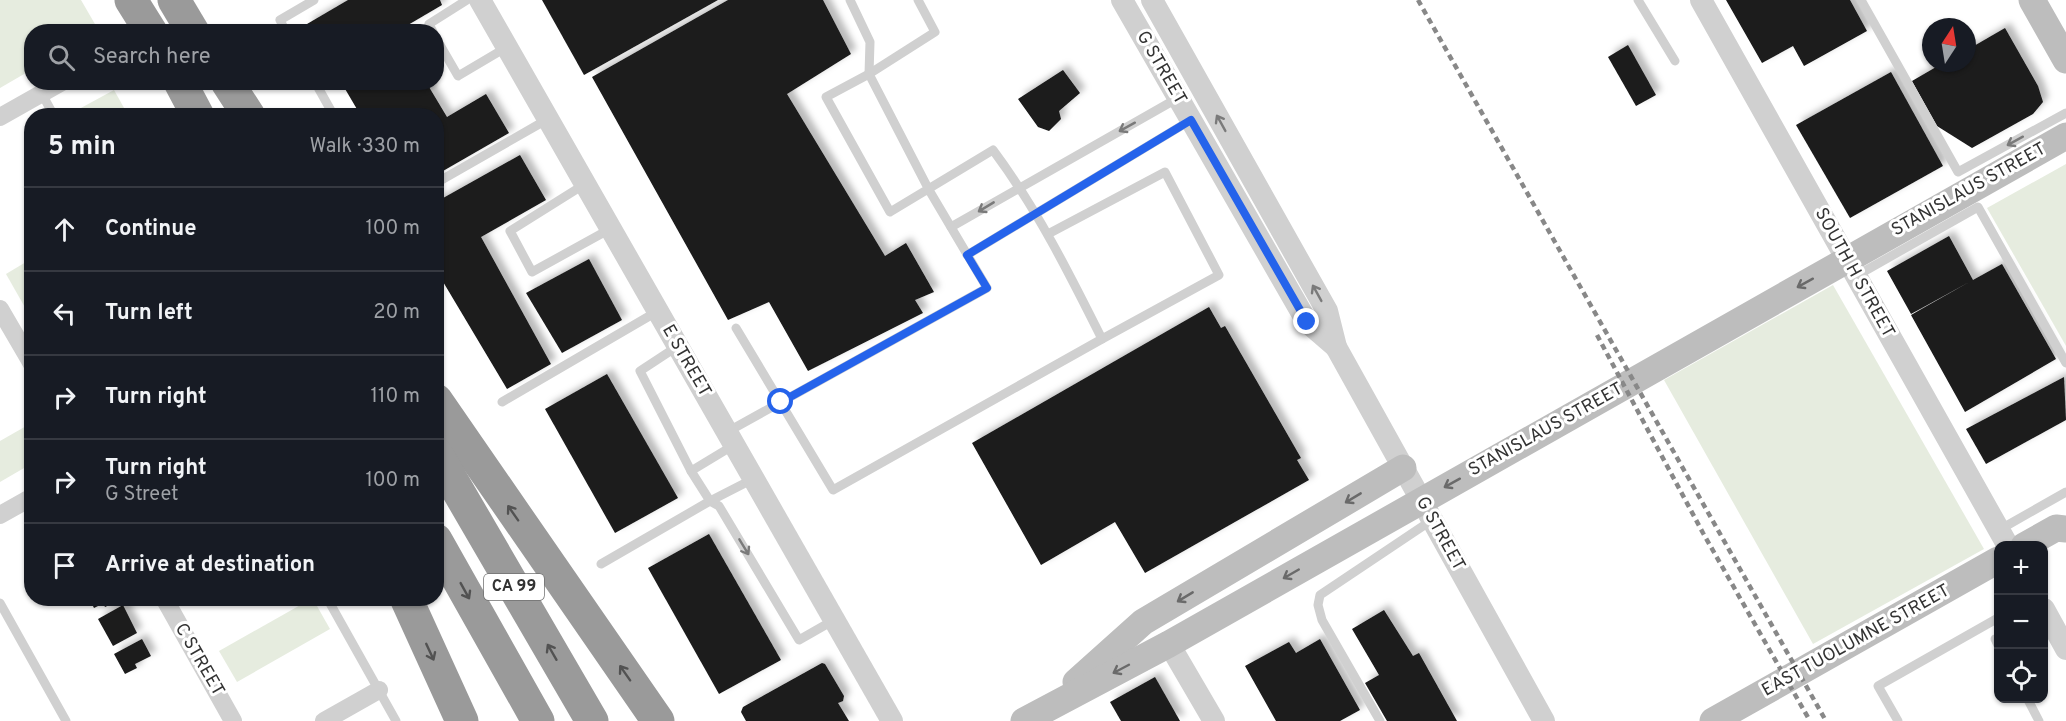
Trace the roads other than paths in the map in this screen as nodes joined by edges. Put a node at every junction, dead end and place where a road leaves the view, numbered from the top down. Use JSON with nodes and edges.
{"nodes":[{"id":1,"x":131,"y":0,"type":"edge"},
{"id":2,"x":314,"y":0,"type":"edge"},
{"id":3,"x":467,"y":0,"type":"edge"},
{"id":4,"x":480,"y":0,"type":"edge"},
{"id":5,"x":850,"y":0,"type":"edge"},
{"id":6,"x":918,"y":0,"type":"edge"},
{"id":7,"x":1122,"y":0,"type":"edge"},
{"id":8,"x":1152,"y":0,"type":"edge"},
{"id":9,"x":1638,"y":0,"type":"edge"},
{"id":10,"x":1701,"y":0,"type":"edge"},
{"id":11,"x":1861,"y":0,"type":"edge"},
{"id":12,"x":2032,"y":0,"type":"edge"},
{"id":13,"x":146,"y":24,"type":"edge"},
{"id":14,"x":282,"y":24,"type":"edge"},
{"id":15,"x":429,"y":24,"type":"edge"},
{"id":16,"x":507,"y":46,"type":"junction"},
{"id":17,"x":444,"y":52,"type":"edge"},
{"id":18,"x":2066,"y":60,"type":"edge"},
{"id":19,"x":1675,"y":61,"type":"dead end"},
{"id":20,"x":869,"y":74,"type":"junction"},
{"id":21,"x":49,"y":90,"type":"edge"},
{"id":22,"x":178,"y":90,"type":"edge"},
{"id":23,"x":184,"y":90,"type":"edge"},
{"id":24,"x":226,"y":90,"type":"edge"},
{"id":25,"x":233,"y":90,"type":"edge"},
{"id":26,"x":319,"y":90,"type":"edge"},
{"id":27,"x":42,"y":94,"type":"junction"},
{"id":28,"x":1178,"y":98,"type":"junction"},
{"id":29,"x":50,"y":108,"type":"edge"},
{"id":30,"x":185,"y":108,"type":"edge"},
{"id":31,"x":194,"y":108,"type":"edge"},
{"id":32,"x":237,"y":108,"type":"edge"},
{"id":33,"x":244,"y":108,"type":"edge"},
{"id":34,"x":330,"y":108,"type":"edge"},
{"id":35,"x":2066,"y":113,"type":"edge"},
{"id":36,"x":0,"y":117,"type":"edge"},
{"id":37,"x":548,"y":119,"type":"junction"},
{"id":38,"x":1191,"y":120,"type":"junction"},
{"id":39,"x":2066,"y":136,"type":"edge"},
{"id":40,"x":444,"y":178,"type":"edge"},
{"id":41,"x":585,"y":184,"type":"junction"},
{"id":42,"x":1020,"y":187,"type":"junction"},
{"id":43,"x":929,"y":190,"type":"junction"},
{"id":44,"x":1035,"y":214,"type":"junction"},
{"id":45,"x":951,"y":227,"type":"junction"},
{"id":46,"x":611,"y":229,"type":"junction"},
{"id":47,"x":1048,"y":234,"type":"junction"},
{"id":48,"x":967,"y":255,"type":"junction"},
{"id":49,"x":1856,"y":276,"type":"junction"},
{"id":50,"x":0,"y":309,"type":"edge"},
{"id":51,"x":658,"y":311,"type":"junction"},
{"id":52,"x":736,"y":328,"type":"dead end"},
{"id":53,"x":1102,"y":339,"type":"junction"},
{"id":54,"x":678,"y":346,"type":"junction"},
{"id":55,"x":1336,"y":348,"type":"junction"},
{"id":56,"x":24,"y":350,"type":"edge"},
{"id":57,"x":2066,"y":363,"type":"edge"},
{"id":58,"x":502,"y":402,"type":"dead end"},
{"id":59,"x":781,"y":402,"type":"junction"},
{"id":60,"x":444,"y":412,"type":"edge"},
{"id":61,"x":730,"y":439,"type":"junction"},
{"id":62,"x":444,"y":467,"type":"edge"},
{"id":63,"x":1403,"y":468,"type":"junction"},
{"id":64,"x":691,"y":471,"type":"junction"},
{"id":65,"x":753,"y":478,"type":"junction"},
{"id":66,"x":2066,"y":492,"type":"edge"},
{"id":67,"x":710,"y":501,"type":"junction"},
{"id":68,"x":24,"y":502,"type":"edge"},
{"id":69,"x":0,"y":515,"type":"edge"},
{"id":70,"x":1432,"y":520,"type":"junction"},
{"id":71,"x":2003,"y":538,"type":"edge"},
{"id":72,"x":444,"y":554,"type":"edge"},
{"id":73,"x":1994,"y":562,"type":"edge"},
{"id":74,"x":601,"y":564,"type":"dead end"},
{"id":75,"x":1994,"y":577,"type":"edge"},
{"id":76,"x":0,"y":603,"type":"edge"},
{"id":77,"x":169,"y":606,"type":"edge"},
{"id":78,"x":332,"y":606,"type":"edge"},
{"id":79,"x":410,"y":606,"type":"edge"},
{"id":80,"x":2048,"y":619,"type":"edge"},
{"id":81,"x":834,"y":620,"type":"junction"},
{"id":82,"x":1994,"y":620,"type":"edge"},
{"id":83,"x":1169,"y":644,"type":"junction"},
{"id":84,"x":2066,"y":649,"type":"edge"},
{"id":85,"x":379,"y":690,"type":"junction"},
{"id":86,"x":2029,"y":703,"type":"edge"},
{"id":87,"x":1040,"y":717,"type":"edge"},
{"id":88,"x":1542,"y":720,"type":"edge"},
{"id":89,"x":66,"y":721,"type":"edge"},
{"id":90,"x":234,"y":721,"type":"edge"},
{"id":91,"x":324,"y":721,"type":"edge"},
{"id":92,"x":396,"y":721,"type":"edge"},
{"id":93,"x":462,"y":721,"type":"edge"},
{"id":94,"x":538,"y":721,"type":"edge"},
{"id":95,"x":592,"y":721,"type":"edge"},
{"id":96,"x":658,"y":721,"type":"edge"},
{"id":97,"x":891,"y":721,"type":"edge"},
{"id":98,"x":1214,"y":721,"type":"edge"},
{"id":99,"x":1380,"y":721,"type":"edge"},
{"id":100,"x":1713,"y":721,"type":"edge"},
{"id":101,"x":1741,"y":721,"type":"edge"},
{"id":102,"x":1898,"y":721,"type":"edge"},
{"id":103,"x":2040,"y":721,"type":"edge"}],
"edges":[{"from":1,"to":13,"type":"highway"},
{"from":2,"to":14,"type":"lane"},
{"from":3,"to":15,"type":"lane"},
{"from":4,"to":16,"type":"street","name":"E STREET"},
{"from":5,"to":20,"type":"lane"},
{"from":6,"to":20,"type":"lane"},
{"from":7,"to":28,"type":"street","name":"G STREET"},
{"from":55,"to":8,"type":"street","name":"G STREET","one_way":true},
{"from":9,"to":19,"type":"lane"},
{"from":10,"to":49,"type":"street","name":"SOUTH H STREET"},
{"from":35,"to":11,"type":"lane","one_way":true},
{"from":12,"to":18,"type":"main road"},
{"from":16,"to":17,"type":"lane"},
{"from":16,"to":37,"type":"street","name":"E STREET"},
{"from":20,"to":43,"type":"lane"},
{"from":20,"to":43,"type":"lane"},
{"from":21,"to":27,"type":"street"},
{"from":22,"to":30,"type":"highway"},
{"from":23,"to":31,"type":"highway"},
{"from":24,"to":32,"type":"highway"},
{"from":25,"to":33,"type":"highway"},
{"from":26,"to":34,"type":"lane"},
{"from":27,"to":29,"type":"lane"},
{"from":27,"to":36,"type":"street"},
{"from":28,"to":38,"type":"street","name":"G STREET"},
{"from":28,"to":42,"type":"lane","one_way":true},
{"from":37,"to":40,"type":"lane"},
{"from":37,"to":41,"type":"street","name":"E STREET"},
{"from":38,"to":44,"type":"lane"},
{"from":38,"to":55,"type":"street","name":"G STREET"},
{"from":39,"to":83,"type":"main road","name":"STANISLAUS STREET","one_way":true},
{"from":41,"to":46,"type":"street","name":"E STREET"},
{"from":41,"to":46,"type":"lane"},
{"from":42,"to":43,"type":"lane"},
{"from":42,"to":44,"type":"lane"},
{"from":42,"to":45,"type":"lane","one_way":true},
{"from":43,"to":45,"type":"lane"},
{"from":44,"to":47,"type":"lane"},
{"from":44,"to":48,"type":"lane"},
{"from":45,"to":48,"type":"lane"},
{"from":46,"to":51,"type":"street","name":"E STREET"},
{"from":47,"to":53,"type":"lane"},
{"from":47,"to":53,"type":"lane"},
{"from":48,"to":59,"type":"lane"},
{"from":49,"to":57,"type":"lane"},
{"from":49,"to":71,"type":"street","name":"SOUTH H STREET"},
{"from":50,"to":56,"type":"street"},
{"from":51,"to":54,"type":"street","name":"E STREET"},
{"from":51,"to":58,"type":"lane"},
{"from":52,"to":59,"type":"lane"},
{"from":53,"to":59,"type":"lane"},
{"from":54,"to":61,"type":"street","name":"E STREET"},
{"from":54,"to":64,"type":"lane"},
{"from":55,"to":63,"type":"street","name":"G STREET"},
{"from":59,"to":61,"type":"lane"},
{"from":96,"to":60,"type":"highway","one_way":true},
{"from":61,"to":64,"type":"lane"},
{"from":61,"to":65,"type":"street","name":"E STREET"},
{"from":95,"to":62,"type":"highway","number":"CA 99","one_way":true},
{"from":63,"to":70,"type":"street","name":"G STREET"},
{"from":63,"to":87,"type":"main road","one_way":true},
{"from":64,"to":67,"type":"lane"},
{"from":65,"to":67,"type":"lane"},
{"from":65,"to":81,"type":"street","name":"E STREET"},
{"from":66,"to":71,"type":"lane"},
{"from":67,"to":74,"type":"lane"},
{"from":67,"to":81,"type":"lane","one_way":true},
{"from":68,"to":69,"type":"street"},
{"from":70,"to":88,"type":"street","name":"G STREET"},
{"from":70,"to":99,"type":"lane"},
{"from":72,"to":94,"type":"highway","number":"CA 99","one_way":true},
{"from":73,"to":100,"type":"main road","name":"EAST TUOLUMNE STREET"},
{"from":75,"to":101,"type":"main road","name":"EAST TUOLUMNE STREET"},
{"from":76,"to":89,"type":"lane"},
{"from":77,"to":90,"type":"street","name":"C STREET"},
{"from":78,"to":85,"type":"lane"},
{"from":79,"to":93,"type":"highway","one_way":true},
{"from":80,"to":84,"type":"street"},
{"from":81,"to":97,"type":"street","name":"E STREET"},
{"from":82,"to":102,"type":"lane"},
{"from":83,"to":87,"type":"main road","name":"STANISLAUS STREET","one_way":true},
{"from":83,"to":98,"type":"street"},
{"from":85,"to":91,"type":"street"},
{"from":85,"to":92,"type":"lane"},
{"from":86,"to":103,"type":"lane"}]}
